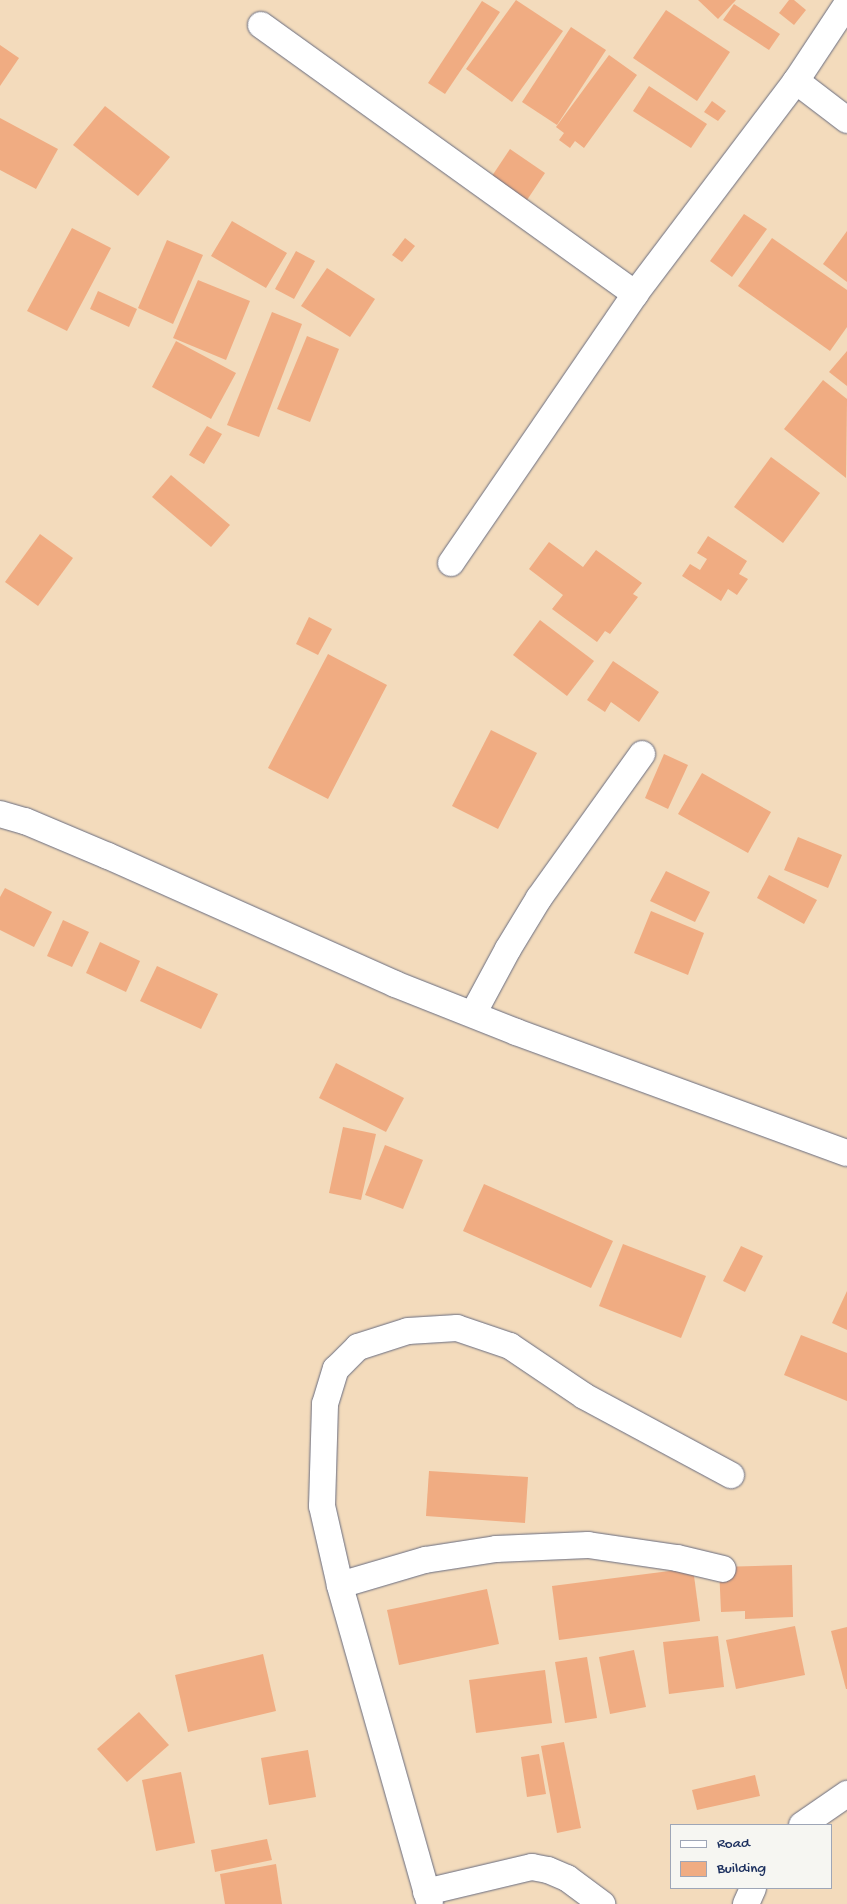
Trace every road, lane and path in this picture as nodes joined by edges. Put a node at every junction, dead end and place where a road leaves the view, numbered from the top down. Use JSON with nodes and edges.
{"nodes":[{"id":1,"x":847,"y":4,"type":"edge"},
{"id":2,"x":261,"y":25,"type":"dead end"},
{"id":3,"x":796,"y":81,"type":"junction"},
{"id":4,"x":847,"y":120,"type":"edge"},
{"id":5,"x":635,"y":294,"type":"junction"},
{"id":6,"x":451,"y":563,"type":"dead end"},
{"id":7,"x":642,"y":754,"type":"dead end"},
{"id":8,"x":0,"y":814,"type":"edge"},
{"id":9,"x":473,"y":1014,"type":"junction"},
{"id":10,"x":847,"y":1153,"type":"edge"},
{"id":11,"x":731,"y":1475,"type":"dead end"},
{"id":12,"x":723,"y":1568,"type":"dead end"},
{"id":13,"x":340,"y":1585,"type":"junction"},
{"id":14,"x":847,"y":1794,"type":"edge"},
{"id":15,"x":803,"y":1824,"type":"edge"},
{"id":16,"x":753,"y":1889,"type":"edge"},
{"id":17,"x":428,"y":1898,"type":"edge"},
{"id":18,"x":602,"y":1904,"type":"edge"},
{"id":19,"x":746,"y":1904,"type":"edge"}],
"edges":[{"from":1,"to":3,"type":"street"},
{"from":2,"to":5,"type":"street"},
{"from":3,"to":4,"type":"street"},
{"from":3,"to":5,"type":"street"},
{"from":5,"to":6,"type":"street"},
{"from":7,"to":9,"type":"street"},
{"from":8,"to":9,"type":"street"},
{"from":9,"to":10,"type":"street"},
{"from":11,"to":13,"type":"street"},
{"from":12,"to":13,"type":"street"},
{"from":13,"to":17,"type":"street"},
{"from":14,"to":15,"type":"street"},
{"from":16,"to":19,"type":"street"},
{"from":17,"to":18,"type":"street"}]}
